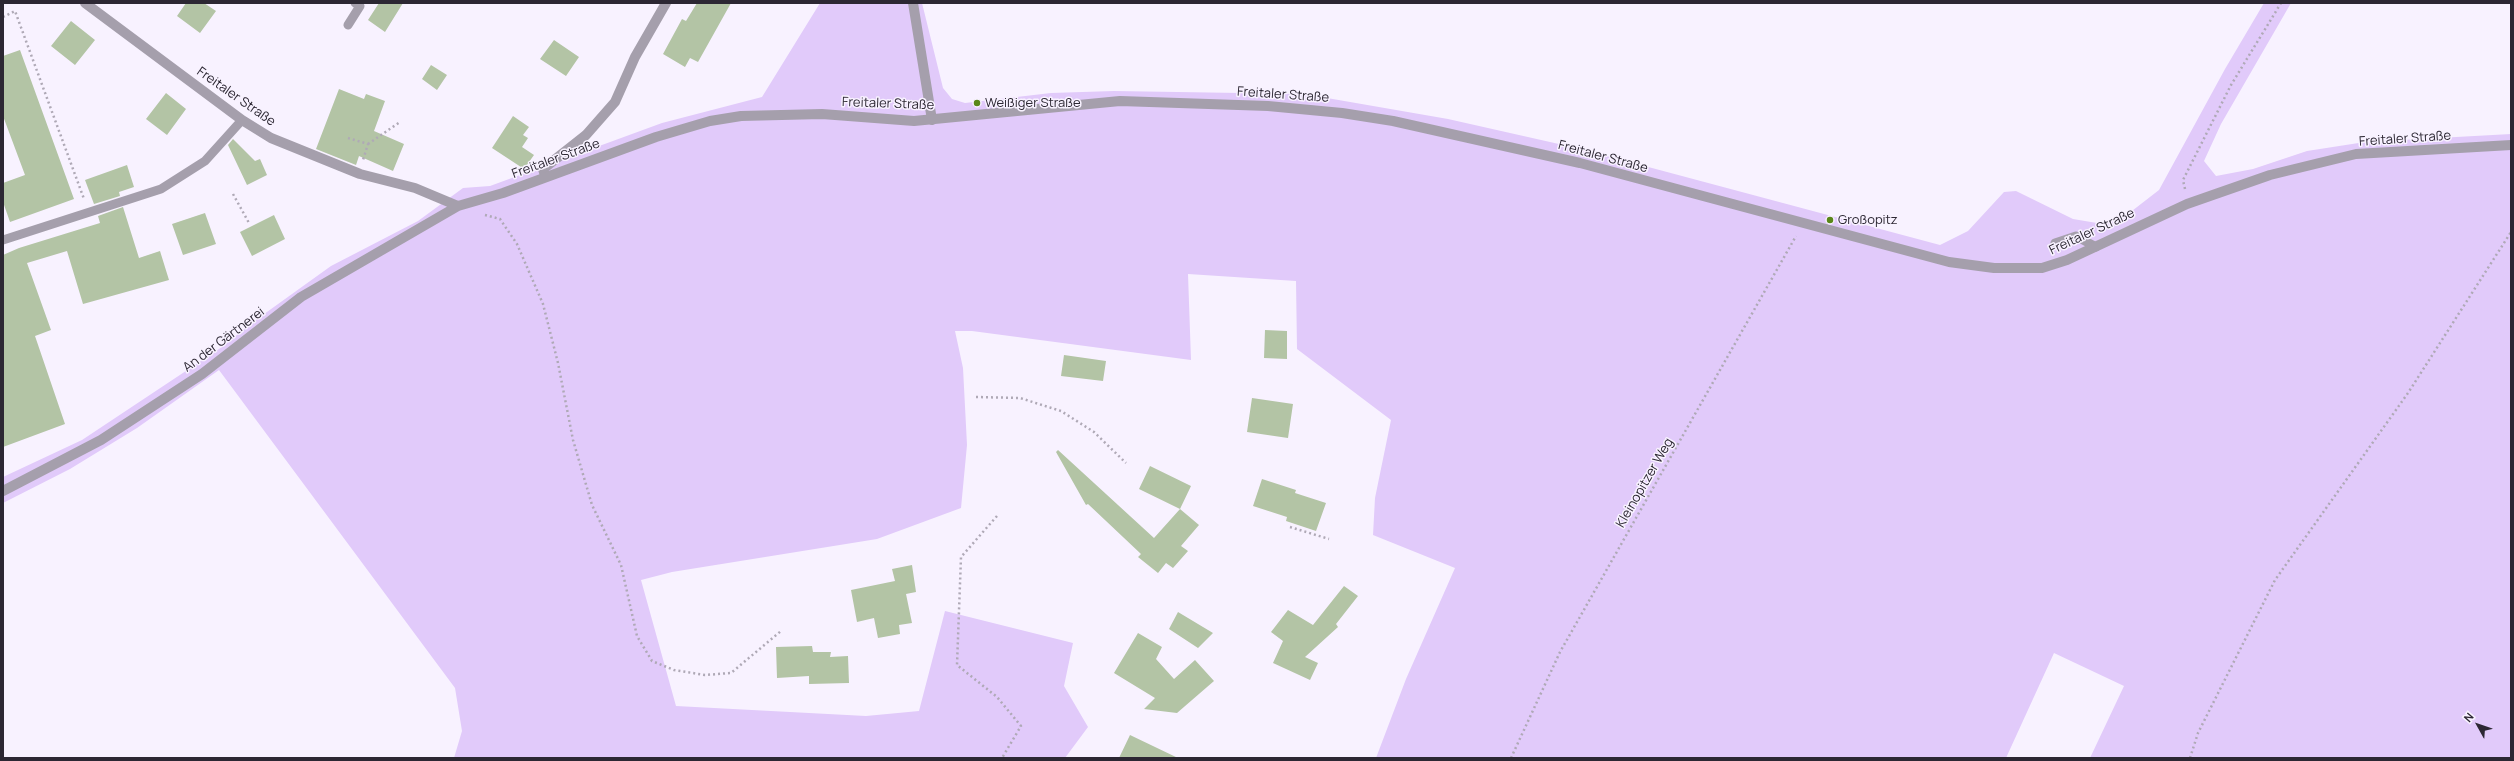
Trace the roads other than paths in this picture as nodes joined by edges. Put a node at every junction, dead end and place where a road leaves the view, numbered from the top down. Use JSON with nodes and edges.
{"nodes":[{"id":1,"x":85,"y":3,"type":"edge"},
{"id":2,"x":355,"y":3,"type":"edge"},
{"id":3,"x":666,"y":3,"type":"edge"},
{"id":4,"x":913,"y":3,"type":"edge"},
{"id":5,"x":348,"y":25,"type":"dead end"},
{"id":6,"x":242,"y":120,"type":"junction"},
{"id":7,"x":932,"y":120,"type":"junction"},
{"id":8,"x":2511,"y":146,"type":"edge"},
{"id":9,"x":545,"y":176,"type":"junction"},
{"id":10,"x":458,"y":206,"type":"junction"},
{"id":11,"x":3,"y":240,"type":"edge"},
{"id":12,"x":2055,"y":243,"type":"dead end"},
{"id":13,"x":2096,"y":246,"type":"junction"},
{"id":14,"x":3,"y":491,"type":"edge"}],
"edges":[{"from":1,"to":6,"type":"street","name":"Freitaler Straße"},
{"from":2,"to":5,"type":"lane"},
{"from":3,"to":9,"type":"street"},
{"from":4,"to":7,"type":"street"},
{"from":6,"to":10,"type":"street","name":"Freitaler Straße"},
{"from":6,"to":11,"type":"lane"},
{"from":7,"to":9,"type":"street","name":"Freitaler Straße"},
{"from":7,"to":13,"type":"street","name":"Freitaler Straße"},
{"from":8,"to":13,"type":"street","name":"Freitaler Straße"},
{"from":9,"to":10,"type":"street","name":"Freitaler Straße"},
{"from":10,"to":14,"type":"street","name":"An der Gärtnerei"},
{"from":12,"to":13,"type":"lane"}]}
